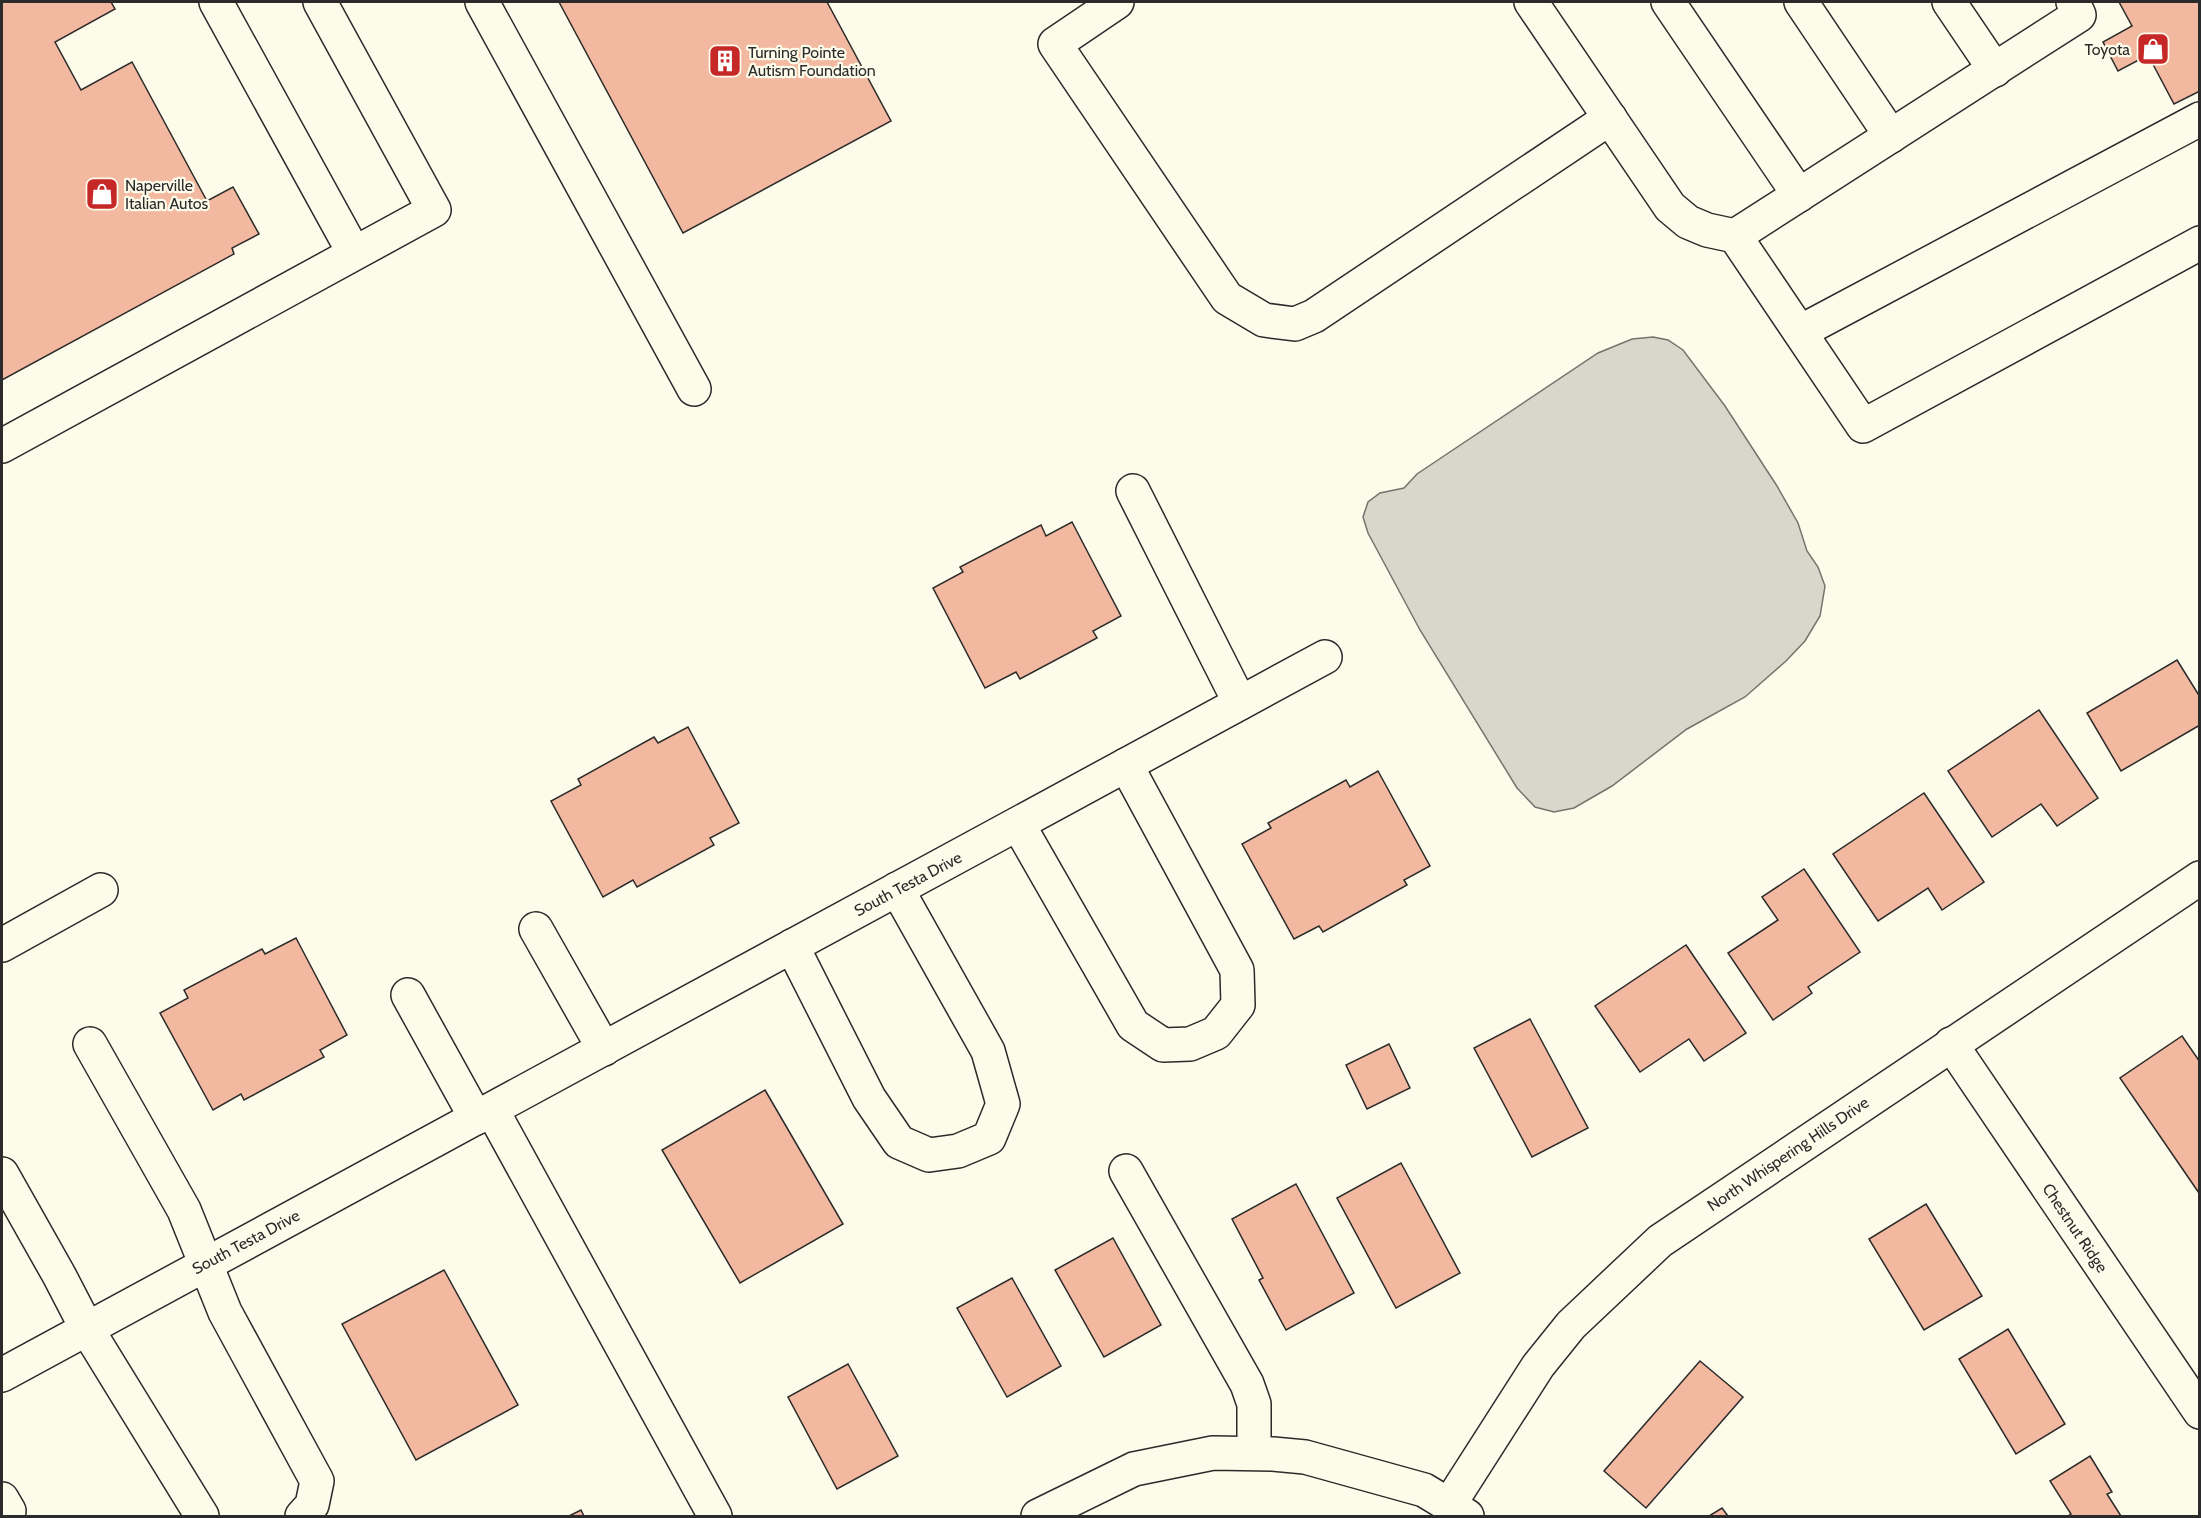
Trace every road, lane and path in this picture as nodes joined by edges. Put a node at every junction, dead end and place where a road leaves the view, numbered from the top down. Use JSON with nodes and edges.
{"nodes":[{"id":1,"x":216,"y":2,"type":"edge"},
{"id":2,"x":320,"y":2,"type":"edge"},
{"id":3,"x":482,"y":2,"type":"edge"},
{"id":4,"x":1117,"y":2,"type":"edge"},
{"id":5,"x":1531,"y":2,"type":"edge"},
{"id":6,"x":1668,"y":2,"type":"edge"},
{"id":7,"x":1801,"y":2,"type":"edge"},
{"id":8,"x":1949,"y":2,"type":"edge"},
{"id":9,"x":2073,"y":2,"type":"edge"},
{"id":10,"x":1995,"y":70,"type":"junction"},
{"id":11,"x":1610,"y":118,"type":"junction"},
{"id":12,"x":2199,"y":119,"type":"edge"},
{"id":13,"x":1891,"y":136,"type":"junction"},
{"id":14,"x":1799,"y":195,"type":"junction"},
{"id":15,"x":1735,"y":236,"type":"junction"},
{"id":16,"x":2199,"y":243,"type":"edge"},
{"id":17,"x":354,"y":254,"type":"junction"},
{"id":18,"x":1800,"y":332,"type":"junction"},
{"id":19,"x":694,"y":389,"type":"dead end"},
{"id":20,"x":2,"y":446,"type":"edge"},
{"id":21,"x":1133,"y":491,"type":"dead end"},
{"id":22,"x":1325,"y":657,"type":"dead end"},
{"id":23,"x":1240,"y":703,"type":"junction"},
{"id":24,"x":1125,"y":765,"type":"junction"},
{"id":25,"x":1017,"y":824,"type":"junction"},
{"id":26,"x":2199,"y":878,"type":"edge"},
{"id":27,"x":101,"y":890,"type":"dead end"},
{"id":28,"x":897,"y":890,"type":"junction"},
{"id":29,"x":536,"y":929,"type":"dead end"},
{"id":30,"x":2,"y":945,"type":"edge"},
{"id":31,"x":792,"y":946,"type":"junction"},
{"id":32,"x":408,"y":995,"type":"dead end"},
{"id":33,"x":90,"y":1044,"type":"dead end"},
{"id":34,"x":1951,"y":1044,"type":"junction"},
{"id":35,"x":604,"y":1049,"type":"junction"},
{"id":36,"x":484,"y":1114,"type":"junction"},
{"id":37,"x":1126,"y":1172,"type":"dead end"},
{"id":38,"x":2,"y":1174,"type":"edge"},
{"id":39,"x":206,"y":1263,"type":"junction"},
{"id":40,"x":87,"y":1329,"type":"junction"},
{"id":41,"x":2,"y":1375,"type":"edge"},
{"id":42,"x":2199,"y":1412,"type":"edge"},
{"id":43,"x":1254,"y":1453,"type":"junction"},
{"id":44,"x":1458,"y":1511,"type":"edge"},
{"id":45,"x":202,"y":1516,"type":"edge"},
{"id":46,"x":302,"y":1516,"type":"edge"},
{"id":47,"x":715,"y":1516,"type":"edge"},
{"id":48,"x":1038,"y":1516,"type":"edge"}],
"edges":[{"from":1,"to":17,"type":"street"},
{"from":2,"to":17,"type":"street"},
{"from":3,"to":19,"type":"street"},
{"from":4,"to":11,"type":"street"},
{"from":5,"to":11,"type":"street"},
{"from":6,"to":14,"type":"street"},
{"from":7,"to":13,"type":"street"},
{"from":8,"to":10,"type":"street"},
{"from":9,"to":10,"type":"street"},
{"from":10,"to":13,"type":"street"},
{"from":11,"to":15,"type":"street"},
{"from":12,"to":18,"type":"street"},
{"from":13,"to":14,"type":"street"},
{"from":14,"to":15,"type":"street"},
{"from":15,"to":18,"type":"street"},
{"from":16,"to":18,"type":"street"},
{"from":17,"to":20,"type":"street"},
{"from":21,"to":23,"type":"street"},
{"from":22,"to":23,"type":"street","name":"South Testa Drive"},
{"from":23,"to":24,"type":"street","name":"South Testa Drive"},
{"from":24,"to":25,"type":"street","name":"South Testa Drive"},
{"from":24,"to":25,"type":"street"},
{"from":25,"to":28,"type":"street","name":"South Testa Drive"},
{"from":26,"to":34,"type":"street","name":"North Whispering Hills Drive"},
{"from":27,"to":30,"type":"street"},
{"from":28,"to":31,"type":"street","name":"South Testa Drive"},
{"from":28,"to":31,"type":"street"},
{"from":29,"to":35,"type":"street"},
{"from":31,"to":35,"type":"street","name":"South Testa Drive"},
{"from":32,"to":36,"type":"street"},
{"from":33,"to":39,"type":"street"},
{"from":34,"to":42,"type":"street","name":"Chestnut Ridge"},
{"from":34,"to":44,"type":"street","name":"North Whispering Hills Drive"},
{"from":35,"to":36,"type":"street","name":"South Testa Drive"},
{"from":36,"to":39,"type":"street","name":"South Testa Drive"},
{"from":36,"to":47,"type":"street"},
{"from":37,"to":43,"type":"street"},
{"from":38,"to":40,"type":"street"},
{"from":39,"to":40,"type":"street","name":"South Testa Drive"},
{"from":39,"to":46,"type":"street"},
{"from":40,"to":41,"type":"street","name":"South Testa Drive"},
{"from":40,"to":45,"type":"street"},
{"from":43,"to":44,"type":"street"},
{"from":43,"to":48,"type":"street"}]}
